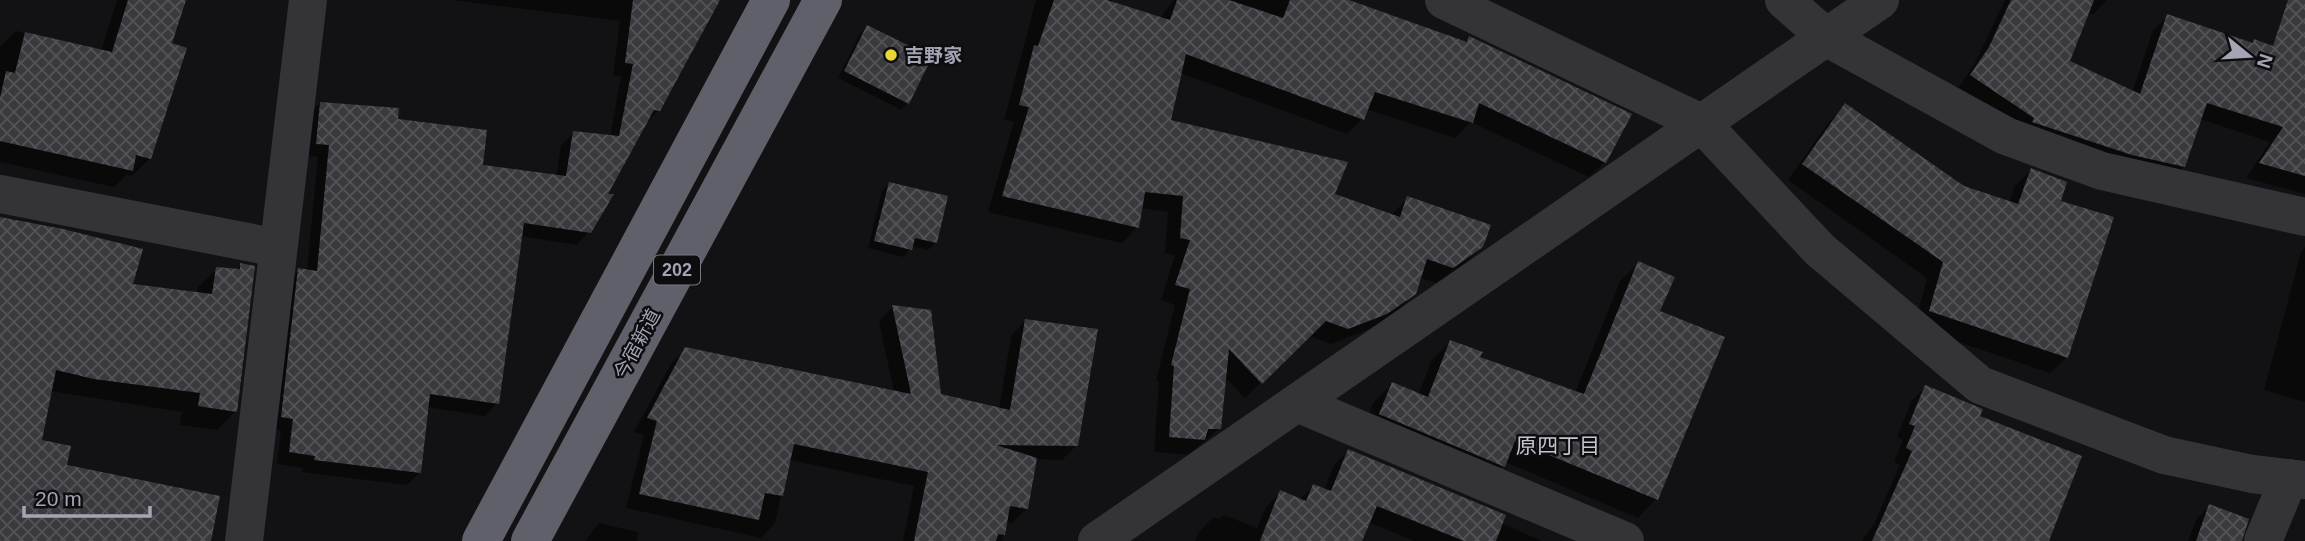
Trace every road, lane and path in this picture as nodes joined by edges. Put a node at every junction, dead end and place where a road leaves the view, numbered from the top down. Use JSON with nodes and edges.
{"nodes":[{"id":1,"x":308,"y":0,"type":"edge"},
{"id":2,"x":771,"y":0,"type":"edge"},
{"id":3,"x":823,"y":0,"type":"edge"},
{"id":4,"x":1444,"y":0,"type":"edge"},
{"id":5,"x":1784,"y":0,"type":"edge"},
{"id":6,"x":1880,"y":0,"type":"edge"},
{"id":7,"x":1826,"y":37,"type":"junction"},
{"id":8,"x":1700,"y":123,"type":"junction"},
{"id":9,"x":0,"y":194,"type":"edge"},
{"id":10,"x":2305,"y":217,"type":"edge"},
{"id":11,"x":278,"y":248,"type":"junction"},
{"id":12,"x":1297,"y":402,"type":"junction"},
{"id":13,"x":2297,"y":479,"type":"edge"},
{"id":14,"x":1101,"y":540,"type":"edge"},
{"id":15,"x":244,"y":541,"type":"edge"},
{"id":16,"x":481,"y":541,"type":"edge"},
{"id":17,"x":530,"y":541,"type":"edge"},
{"id":18,"x":1625,"y":541,"type":"edge"},
{"id":19,"x":2263,"y":541,"type":"edge"}],
"edges":[{"from":1,"to":11,"type":"street"},
{"from":2,"to":16,"type":"highway","number":"202"},
{"from":3,"to":17,"type":"highway","name":"今宿新道","number":"202"},
{"from":4,"to":8,"type":"street"},
{"from":5,"to":7,"type":"street"},
{"from":6,"to":7,"type":"street"},
{"from":7,"to":8,"type":"street"},
{"from":7,"to":10,"type":"street"},
{"from":8,"to":12,"type":"street"},
{"from":8,"to":13,"type":"street"},
{"from":9,"to":11,"type":"street"},
{"from":11,"to":15,"type":"street"},
{"from":12,"to":14,"type":"street"},
{"from":12,"to":18,"type":"street"},
{"from":13,"to":19,"type":"street"}]}
